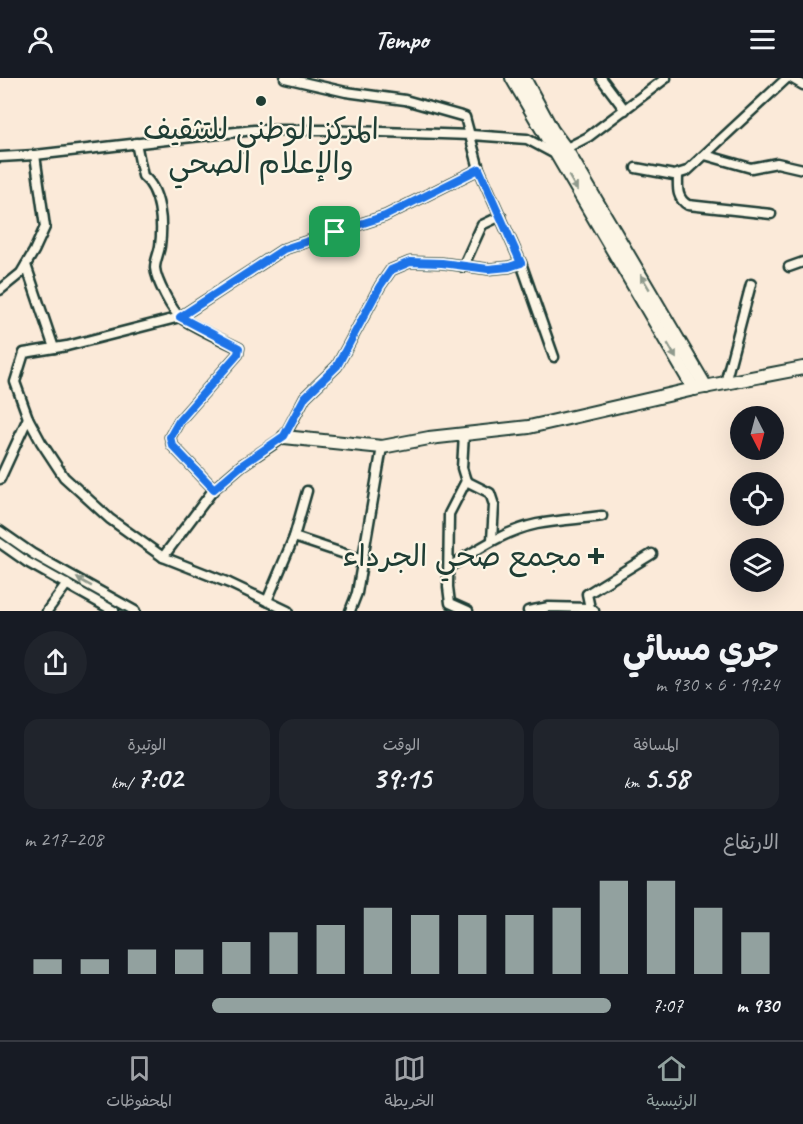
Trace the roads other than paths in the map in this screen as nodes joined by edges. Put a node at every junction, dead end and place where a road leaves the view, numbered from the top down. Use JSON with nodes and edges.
{"nodes":[{"id":1,"x":285,"y":78,"type":"edge"},
{"id":2,"x":512,"y":78,"type":"edge"},
{"id":3,"x":524,"y":78,"type":"edge"},
{"id":4,"x":601,"y":78,"type":"edge"},
{"id":5,"x":666,"y":78,"type":"edge"},
{"id":6,"x":789,"y":78,"type":"edge"},
{"id":7,"x":803,"y":85,"type":"edge"},
{"id":8,"x":625,"y":110,"type":"junction"},
{"id":9,"x":471,"y":135,"type":"junction"},
{"id":10,"x":136,"y":143,"type":"junction"},
{"id":11,"x":561,"y":151,"type":"junction"},
{"id":12,"x":34,"y":155,"type":"junction"},
{"id":13,"x":705,"y":155,"type":"junction"},
{"id":14,"x":0,"y":157,"type":"edge"},
{"id":15,"x":636,"y":168,"type":"dead end"},
{"id":16,"x":479,"y":169,"type":"junction"},
{"id":17,"x":803,"y":169,"type":"edge"},
{"id":18,"x":678,"y":175,"type":"junction"},
{"id":19,"x":771,"y":214,"type":"dead end"},
{"id":20,"x":501,"y":216,"type":"junction"},
{"id":21,"x":803,"y":262,"type":"edge"},
{"id":22,"x":521,"y":263,"type":"junction"},
{"id":23,"x":26,"y":265,"type":"junction"},
{"id":24,"x":463,"y":267,"type":"junction"},
{"id":25,"x":789,"y":267,"type":"dead end"},
{"id":26,"x":751,"y":284,"type":"dead end"},
{"id":27,"x":0,"y":290,"type":"edge"},
{"id":28,"x":180,"y":317,"type":"junction"},
{"id":29,"x":54,"y":348,"type":"junction"},
{"id":30,"x":554,"y":357,"type":"dead end"},
{"id":31,"x":803,"y":368,"type":"edge"},
{"id":32,"x":725,"y":383,"type":"junction"},
{"id":33,"x":700,"y":388,"type":"junction"},
{"id":34,"x":28,"y":418,"type":"junction"},
{"id":35,"x":464,"y":434,"type":"junction"},
{"id":36,"x":284,"y":436,"type":"junction"},
{"id":37,"x":382,"y":447,"type":"junction"},
{"id":38,"x":0,"y":479,"type":"edge"},
{"id":39,"x":466,"y":481,"type":"junction"},
{"id":40,"x":214,"y":489,"type":"junction"},
{"id":41,"x":307,"y":491,"type":"dead end"},
{"id":42,"x":602,"y":516,"type":"dead end"},
{"id":43,"x":0,"y":531,"type":"edge"},
{"id":44,"x":294,"y":537,"type":"junction"},
{"id":45,"x":492,"y":540,"type":"junction"},
{"id":46,"x":0,"y":543,"type":"edge"},
{"id":47,"x":652,"y":554,"type":"dead end"},
{"id":48,"x":163,"y":557,"type":"junction"},
{"id":49,"x":363,"y":560,"type":"junction"},
{"id":50,"x":449,"y":567,"type":"junction"},
{"id":51,"x":67,"y":584,"type":"junction"},
{"id":52,"x":267,"y":601,"type":"junction"},
{"id":53,"x":547,"y":609,"type":"edge"},
{"id":54,"x":592,"y":609,"type":"edge"},
{"id":55,"x":47,"y":611,"type":"edge"},
{"id":56,"x":114,"y":611,"type":"edge"},
{"id":57,"x":135,"y":611,"type":"edge"},
{"id":58,"x":288,"y":611,"type":"edge"},
{"id":59,"x":350,"y":611,"type":"edge"},
{"id":60,"x":468,"y":611,"type":"edge"},
{"id":61,"x":528,"y":611,"type":"edge"}],
"edges":[{"from":1,"to":9,"type":"street"},
{"from":2,"to":11,"type":"street"},
{"from":3,"to":11,"type":"street"},
{"from":4,"to":8,"type":"street"},
{"from":5,"to":8,"type":"street"},
{"from":6,"to":7,"type":"street"},
{"from":6,"to":13,"type":"street"},
{"from":8,"to":11,"type":"street"},
{"from":9,"to":10,"type":"street"},
{"from":9,"to":11,"type":"street"},
{"from":9,"to":16,"type":"street"},
{"from":10,"to":12,"type":"street"},
{"from":10,"to":28,"type":"street"},
{"from":11,"to":33,"type":"street"},
{"from":12,"to":14,"type":"street"},
{"from":12,"to":23,"type":"street"},
{"from":13,"to":17,"type":"street"},
{"from":13,"to":18,"type":"street"},
{"from":15,"to":18,"type":"street"},
{"from":16,"to":20,"type":"street"},
{"from":16,"to":28,"type":"street"},
{"from":18,"to":19,"type":"street"},
{"from":20,"to":22,"type":"street"},
{"from":20,"to":24,"type":"street"},
{"from":21,"to":25,"type":"street"},
{"from":22,"to":24,"type":"street"},
{"from":22,"to":30,"type":"street"},
{"from":23,"to":27,"type":"street"},
{"from":23,"to":29,"type":"street"},
{"from":24,"to":36,"type":"street"},
{"from":26,"to":32,"type":"street"},
{"from":28,"to":29,"type":"street"},
{"from":28,"to":40,"type":"street"},
{"from":29,"to":34,"type":"street"},
{"from":31,"to":32,"type":"street"},
{"from":32,"to":33,"type":"street"},
{"from":33,"to":35,"type":"street"},
{"from":34,"to":38,"type":"street"},
{"from":34,"to":48,"type":"street"},
{"from":35,"to":37,"type":"street"},
{"from":35,"to":39,"type":"street"},
{"from":36,"to":37,"type":"street"},
{"from":36,"to":40,"type":"street"},
{"from":37,"to":49,"type":"street"},
{"from":39,"to":45,"type":"street"},
{"from":39,"to":50,"type":"street"},
{"from":40,"to":48,"type":"street"},
{"from":41,"to":44,"type":"street"},
{"from":42,"to":45,"type":"street"},
{"from":57,"to":43,"type":"street","one_way":true},
{"from":44,"to":49,"type":"street"},
{"from":44,"to":52,"type":"street"},
{"from":45,"to":50,"type":"street"},
{"from":46,"to":51,"type":"street"},
{"from":47,"to":54,"type":"street"},
{"from":48,"to":52,"type":"street"},
{"from":49,"to":59,"type":"street"},
{"from":50,"to":60,"type":"street"},
{"from":51,"to":55,"type":"street"},
{"from":51,"to":56,"type":"street"},
{"from":52,"to":58,"type":"street"},
{"from":53,"to":54,"type":"street"},
{"from":53,"to":61,"type":"street"}]}
